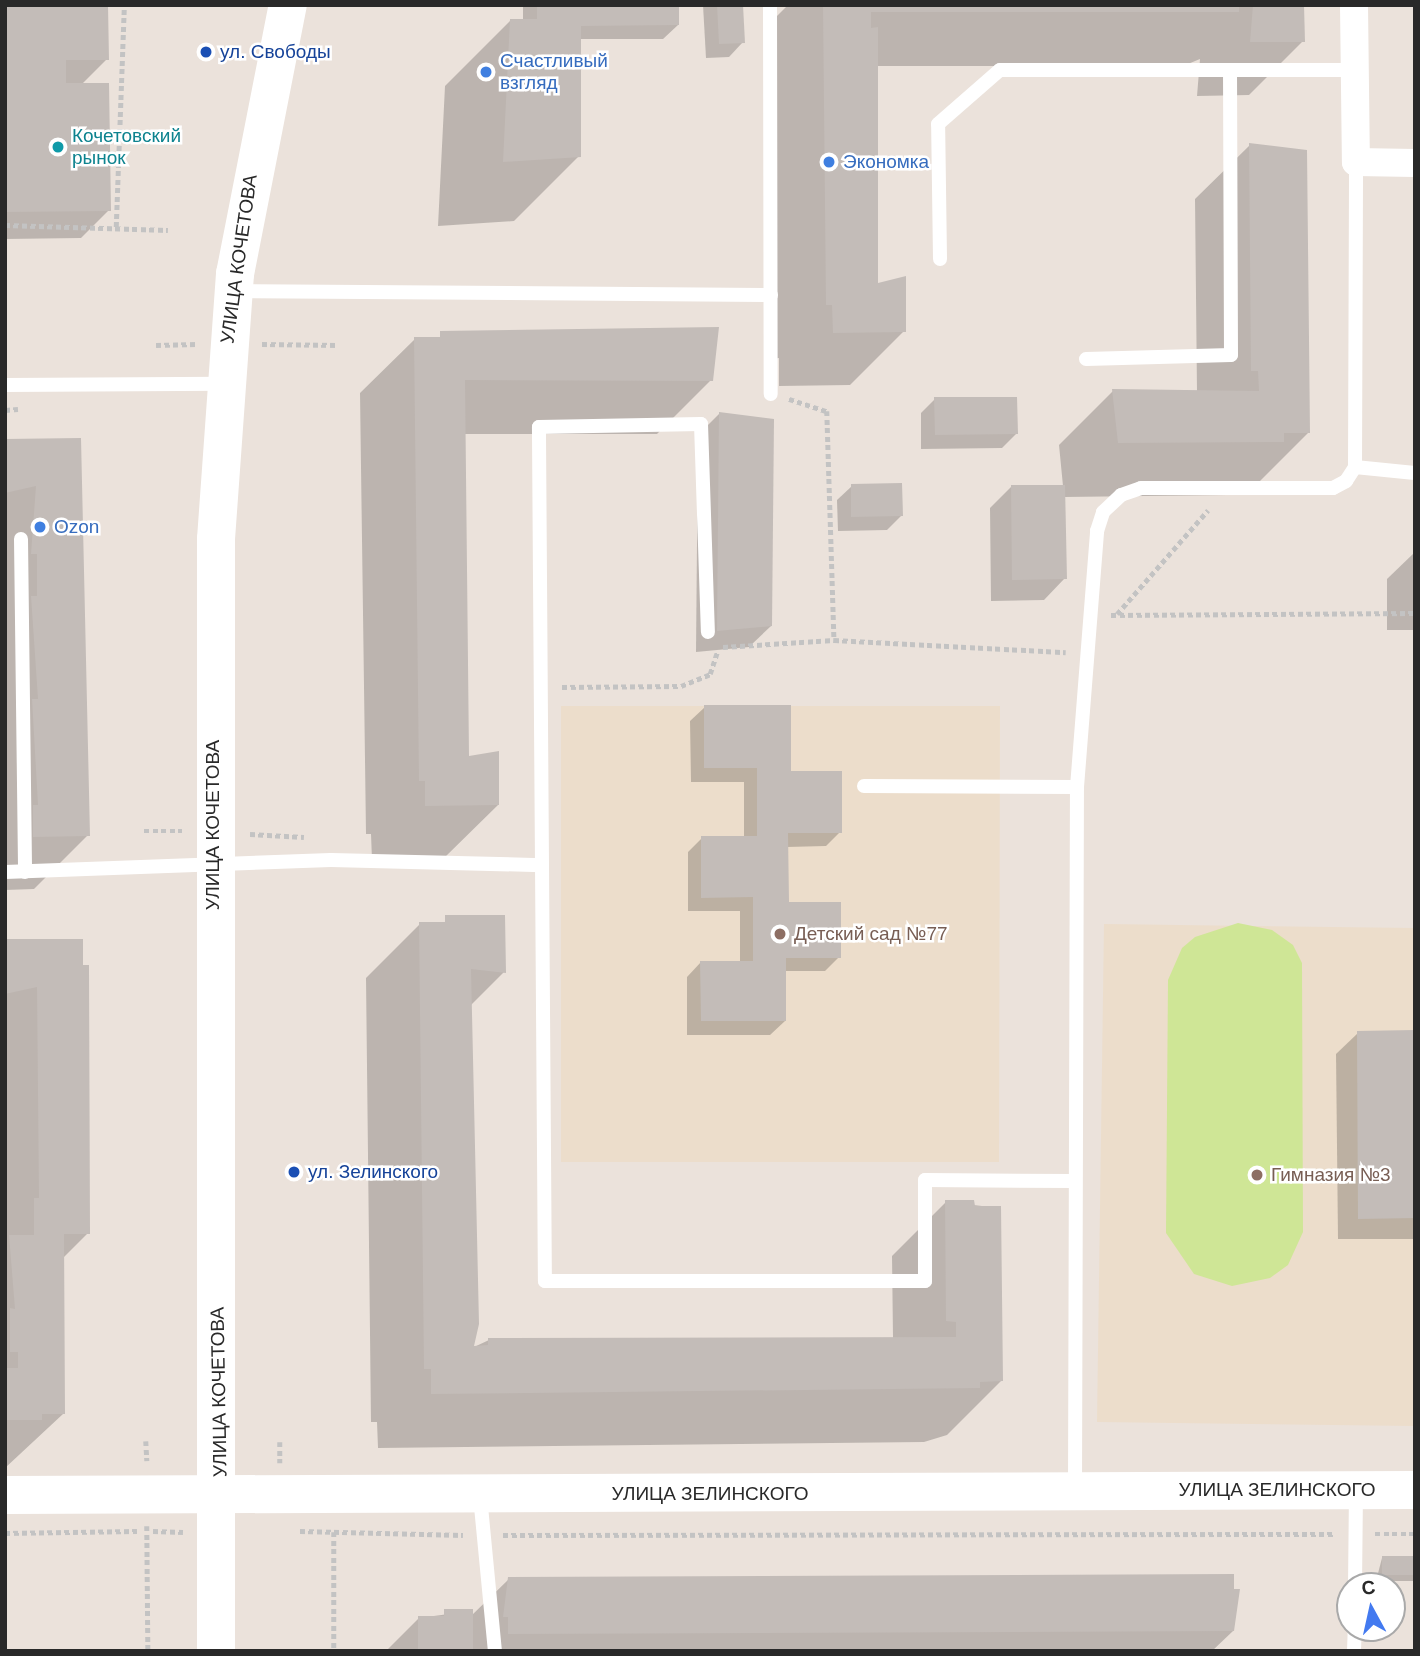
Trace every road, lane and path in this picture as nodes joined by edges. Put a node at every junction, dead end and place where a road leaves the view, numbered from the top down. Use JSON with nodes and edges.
{"nodes":[{"id":1,"x":124,"y":5,"type":"edge"},
{"id":2,"x":288,"y":5,"type":"edge"},
{"id":3,"x":770,"y":5,"type":"edge"},
{"id":4,"x":1354,"y":5,"type":"edge"},
{"id":5,"x":1355,"y":70,"type":"junction"},
{"id":6,"x":1230,"y":71,"type":"junction"},
{"id":7,"x":1356,"y":162,"type":"junction"},
{"id":8,"x":1415,"y":163,"type":"edge"},
{"id":9,"x":5,"y":225,"type":"edge"},
{"id":10,"x":116,"y":227,"type":"junction"},
{"id":11,"x":169,"y":230,"type":"dead end"},
{"id":12,"x":940,"y":259,"type":"dead end"},
{"id":13,"x":233,"y":290,"type":"junction"},
{"id":14,"x":771,"y":295,"type":"junction"},
{"id":15,"x":1086,"y":359,"type":"dead end"},
{"id":16,"x":224,"y":384,"type":"junction"},
{"id":17,"x":5,"y":385,"type":"edge"},
{"id":18,"x":771,"y":394,"type":"joint"},
{"id":19,"x":1356,"y":467,"type":"junction"},
{"id":20,"x":1415,"y":474,"type":"edge"},
{"id":21,"x":1228,"y":488,"type":"junction"},
{"id":22,"x":21,"y":539,"type":"dead end"},
{"id":23,"x":1415,"y":613,"type":"edge"},
{"id":24,"x":1117,"y":615,"type":"junction"},
{"id":25,"x":1087,"y":617,"type":"junction"},
{"id":26,"x":708,"y":632,"type":"dead end"},
{"id":27,"x":834,"y":640,"type":"junction"},
{"id":28,"x":1084,"y":654,"type":"junction"},
{"id":29,"x":541,"y":687,"type":"junction"},
{"id":30,"x":864,"y":786,"type":"dead end"},
{"id":31,"x":1077,"y":787,"type":"junction"},
{"id":32,"x":211,"y":865,"type":"junction"},
{"id":33,"x":541,"y":865,"type":"junction"},
{"id":34,"x":5,"y":872,"type":"edge"},
{"id":35,"x":25,"y":872,"type":"junction"},
{"id":36,"x":1076,"y":1181,"type":"junction"},
{"id":37,"x":146,"y":1441,"type":"dead end"},
{"id":38,"x":1356,"y":1490,"type":"junction"},
{"id":39,"x":1415,"y":1490,"type":"edge"},
{"id":40,"x":1075,"y":1491,"type":"junction"},
{"id":41,"x":147,"y":1494,"type":"junction"},
{"id":42,"x":5,"y":1495,"type":"edge"},
{"id":43,"x":480,"y":1496,"type":"junction"},
{"id":44,"x":219,"y":1513,"type":"junction"},
{"id":45,"x":147,"y":1531,"type":"junction"},
{"id":46,"x":295,"y":1531,"type":"dead end"},
{"id":47,"x":334,"y":1532,"type":"junction"},
{"id":48,"x":5,"y":1533,"type":"edge"},
{"id":49,"x":1356,"y":1534,"type":"junction"},
{"id":50,"x":1415,"y":1534,"type":"edge"},
{"id":51,"x":484,"y":1535,"type":"junction"},
{"id":52,"x":1355,"y":1572,"type":"edge"},
{"id":53,"x":148,"y":1651,"type":"edge"},
{"id":54,"x":216,"y":1651,"type":"edge"},
{"id":55,"x":334,"y":1651,"type":"edge"},
{"id":56,"x":495,"y":1651,"type":"edge"}],
"edges":[{"from":1,"to":10,"type":"path"},
{"from":2,"to":13,"type":"main road","name":"УЛИЦА КОЧЕТОВА"},
{"from":3,"to":14,"type":"lane"},
{"from":4,"to":5,"type":"street"},
{"from":5,"to":6,"type":"lane"},
{"from":5,"to":7,"type":"street"},
{"from":6,"to":12,"type":"lane"},
{"from":6,"to":15,"type":"lane"},
{"from":7,"to":8,"type":"street"},
{"from":7,"to":19,"type":"lane"},
{"from":9,"to":10,"type":"path"},
{"from":10,"to":11,"type":"path"},
{"from":13,"to":14,"type":"lane"},
{"from":13,"to":16,"type":"main road","name":"УЛИЦА КОЧЕТОВА"},
{"from":14,"to":18,"type":"lane"},
{"from":16,"to":17,"type":"lane"},
{"from":16,"to":32,"type":"main road","name":"УЛИЦА КОЧЕТОВА"},
{"from":18,"to":27,"type":"path"},
{"from":19,"to":20,"type":"lane"},
{"from":19,"to":21,"type":"lane"},
{"from":21,"to":24,"type":"path"},
{"from":21,"to":25,"type":"lane"},
{"from":22,"to":35,"type":"lane"},
{"from":23,"to":24,"type":"path"},
{"from":24,"to":25,"type":"path"},
{"from":25,"to":28,"type":"lane"},
{"from":26,"to":29,"type":"lane"},
{"from":27,"to":28,"type":"path"},
{"from":27,"to":29,"type":"path"},
{"from":28,"to":31,"type":"lane"},
{"from":29,"to":33,"type":"lane"},
{"from":30,"to":31,"type":"lane"},
{"from":31,"to":36,"type":"lane"},
{"from":32,"to":33,"type":"lane"},
{"from":32,"to":35,"type":"lane"},
{"from":32,"to":44,"type":"main road","name":"УЛИЦА КОЧЕТОВА"},
{"from":33,"to":36,"type":"lane"},
{"from":34,"to":35,"type":"lane"},
{"from":36,"to":40,"type":"lane"},
{"from":37,"to":41,"type":"path"},
{"from":38,"to":39,"type":"main road","name":"УЛИЦА ЗЕЛИНСКОГО"},
{"from":38,"to":40,"type":"main road","name":"УЛИЦА ЗЕЛИНСКОГО"},
{"from":38,"to":49,"type":"lane"},
{"from":40,"to":43,"type":"main road","name":"УЛИЦА ЗЕЛИНСКОГО"},
{"from":41,"to":42,"type":"main road","name":"УЛИЦА ЗЕЛИНСКОГО"},
{"from":41,"to":44,"type":"main road","name":"УЛИЦА ЗЕЛИНСКОГО"},
{"from":41,"to":45,"type":"path"},
{"from":43,"to":44,"type":"main road","name":"УЛИЦА ЗЕЛИНСКОГО"},
{"from":43,"to":51,"type":"lane"},
{"from":44,"to":45,"type":"path"},
{"from":44,"to":54,"type":"main road","name":"УЛИЦА КОЧЕТОВА"},
{"from":45,"to":48,"type":"path"},
{"from":45,"to":53,"type":"path"},
{"from":46,"to":47,"type":"path"},
{"from":47,"to":51,"type":"path"},
{"from":47,"to":55,"type":"path"},
{"from":49,"to":50,"type":"path"},
{"from":49,"to":51,"type":"path"},
{"from":49,"to":52,"type":"lane"},
{"from":51,"to":56,"type":"lane"}]}
